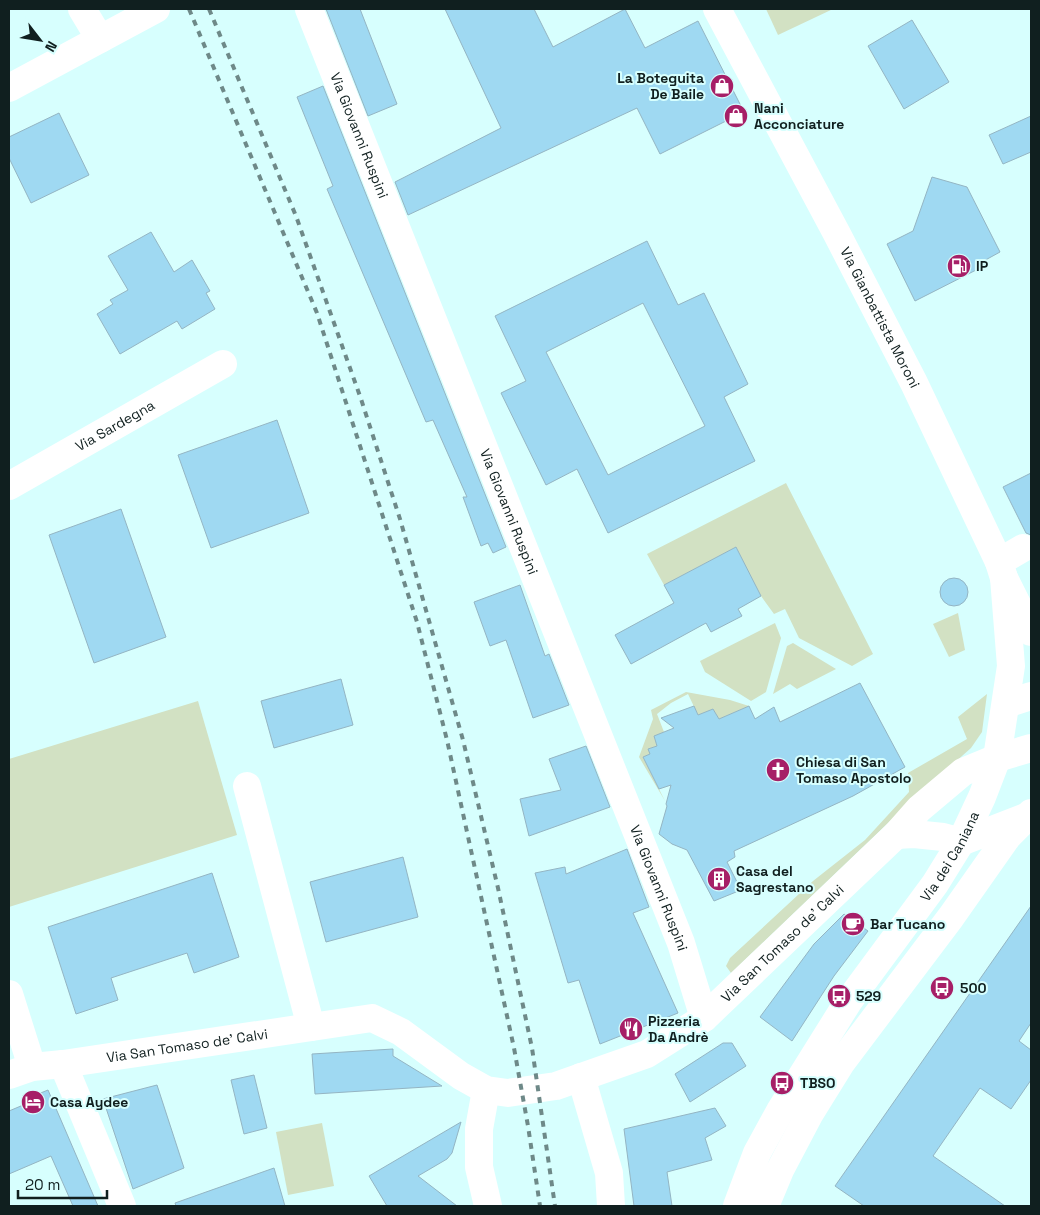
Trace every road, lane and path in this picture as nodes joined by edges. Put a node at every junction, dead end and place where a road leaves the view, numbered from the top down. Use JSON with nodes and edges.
{"nodes":[{"id":1,"x":82,"y":9,"type":"edge"},
{"id":2,"x":309,"y":9,"type":"edge"},
{"id":3,"x":717,"y":9,"type":"edge"},
{"id":4,"x":152,"y":11,"type":"edge"},
{"id":5,"x":100,"y":39,"type":"junction"},
{"id":6,"x":9,"y":88,"type":"edge"},
{"id":7,"x":223,"y":364,"type":"dead end"},
{"id":8,"x":9,"y":486,"type":"edge"},
{"id":9,"x":1023,"y":548,"type":"dead end"},
{"id":10,"x":1001,"y":570,"type":"junction"},
{"id":11,"x":1031,"y":632,"type":"edge"},
{"id":12,"x":1031,"y":696,"type":"edge"},
{"id":13,"x":1006,"y":704,"type":"junction"},
{"id":14,"x":1031,"y":748,"type":"edge"},
{"id":15,"x":996,"y":758,"type":"junction"},
{"id":16,"x":247,"y":786,"type":"dead end"},
{"id":17,"x":1030,"y":815,"type":"edge"},
{"id":18,"x":896,"y":835,"type":"junction"},
{"id":19,"x":961,"y":842,"type":"junction"},
{"id":20,"x":9,"y":994,"type":"edge"},
{"id":21,"x":704,"y":1018,"type":"junction"},
{"id":22,"x":311,"y":1027,"type":"junction"},
{"id":23,"x":63,"y":1064,"type":"junction"},
{"id":24,"x":21,"y":1071,"type":"edge"},
{"id":25,"x":581,"y":1077,"type":"junction"},
{"id":26,"x":486,"y":1090,"type":"junction"},
{"id":27,"x":122,"y":1206,"type":"edge"},
{"id":28,"x":488,"y":1206,"type":"edge"},
{"id":29,"x":611,"y":1206,"type":"edge"},
{"id":30,"x":737,"y":1206,"type":"edge"},
{"id":31,"x":765,"y":1206,"type":"edge"}],
"edges":[{"from":1,"to":5,"type":"street"},
{"from":2,"to":21,"type":"street","name":"Via Giovanni Ruspini"},
{"from":3,"to":10,"type":"street","name":"Via Gianbattista Moroni"},
{"from":4,"to":5,"type":"street"},
{"from":5,"to":6,"type":"street"},
{"from":7,"to":8,"type":"street","name":"Via Sardegna"},
{"from":9,"to":10,"type":"street"},
{"from":10,"to":11,"type":"street","name":"Via Gianbattista Moroni"},
{"from":10,"to":13,"type":"street","name":"Via dei Caniana"},
{"from":12,"to":13,"type":"street"},
{"from":13,"to":15,"type":"street","name":"Via dei Caniana"},
{"from":14,"to":15,"type":"street","name":"Via San Tomaso de' Calvi"},
{"from":15,"to":18,"type":"street","name":"Via San Tomaso de' Calvi"},
{"from":15,"to":19,"type":"street","name":"Via dei Caniana"},
{"from":16,"to":22,"type":"street"},
{"from":17,"to":19,"type":"street"},
{"from":17,"to":31,"type":"street"},
{"from":18,"to":19,"type":"street"},
{"from":18,"to":21,"type":"street","name":"Via San Tomaso de' Calvi"},
{"from":19,"to":30,"type":"street","name":"Via dei Caniana"},
{"from":20,"to":24,"type":"street"},
{"from":21,"to":25,"type":"street","name":"Via San Tomaso de' Calvi"},
{"from":22,"to":23,"type":"street","name":"Via San Tomaso de' Calvi"},
{"from":22,"to":26,"type":"street","name":"Via San Tomaso de' Calvi"},
{"from":23,"to":24,"type":"street","name":"Via San Tomaso de' Calvi"},
{"from":23,"to":27,"type":"street"},
{"from":25,"to":26,"type":"street","name":"Via San Tomaso de' Calvi"},
{"from":25,"to":29,"type":"street"},
{"from":26,"to":28,"type":"street"}]}
